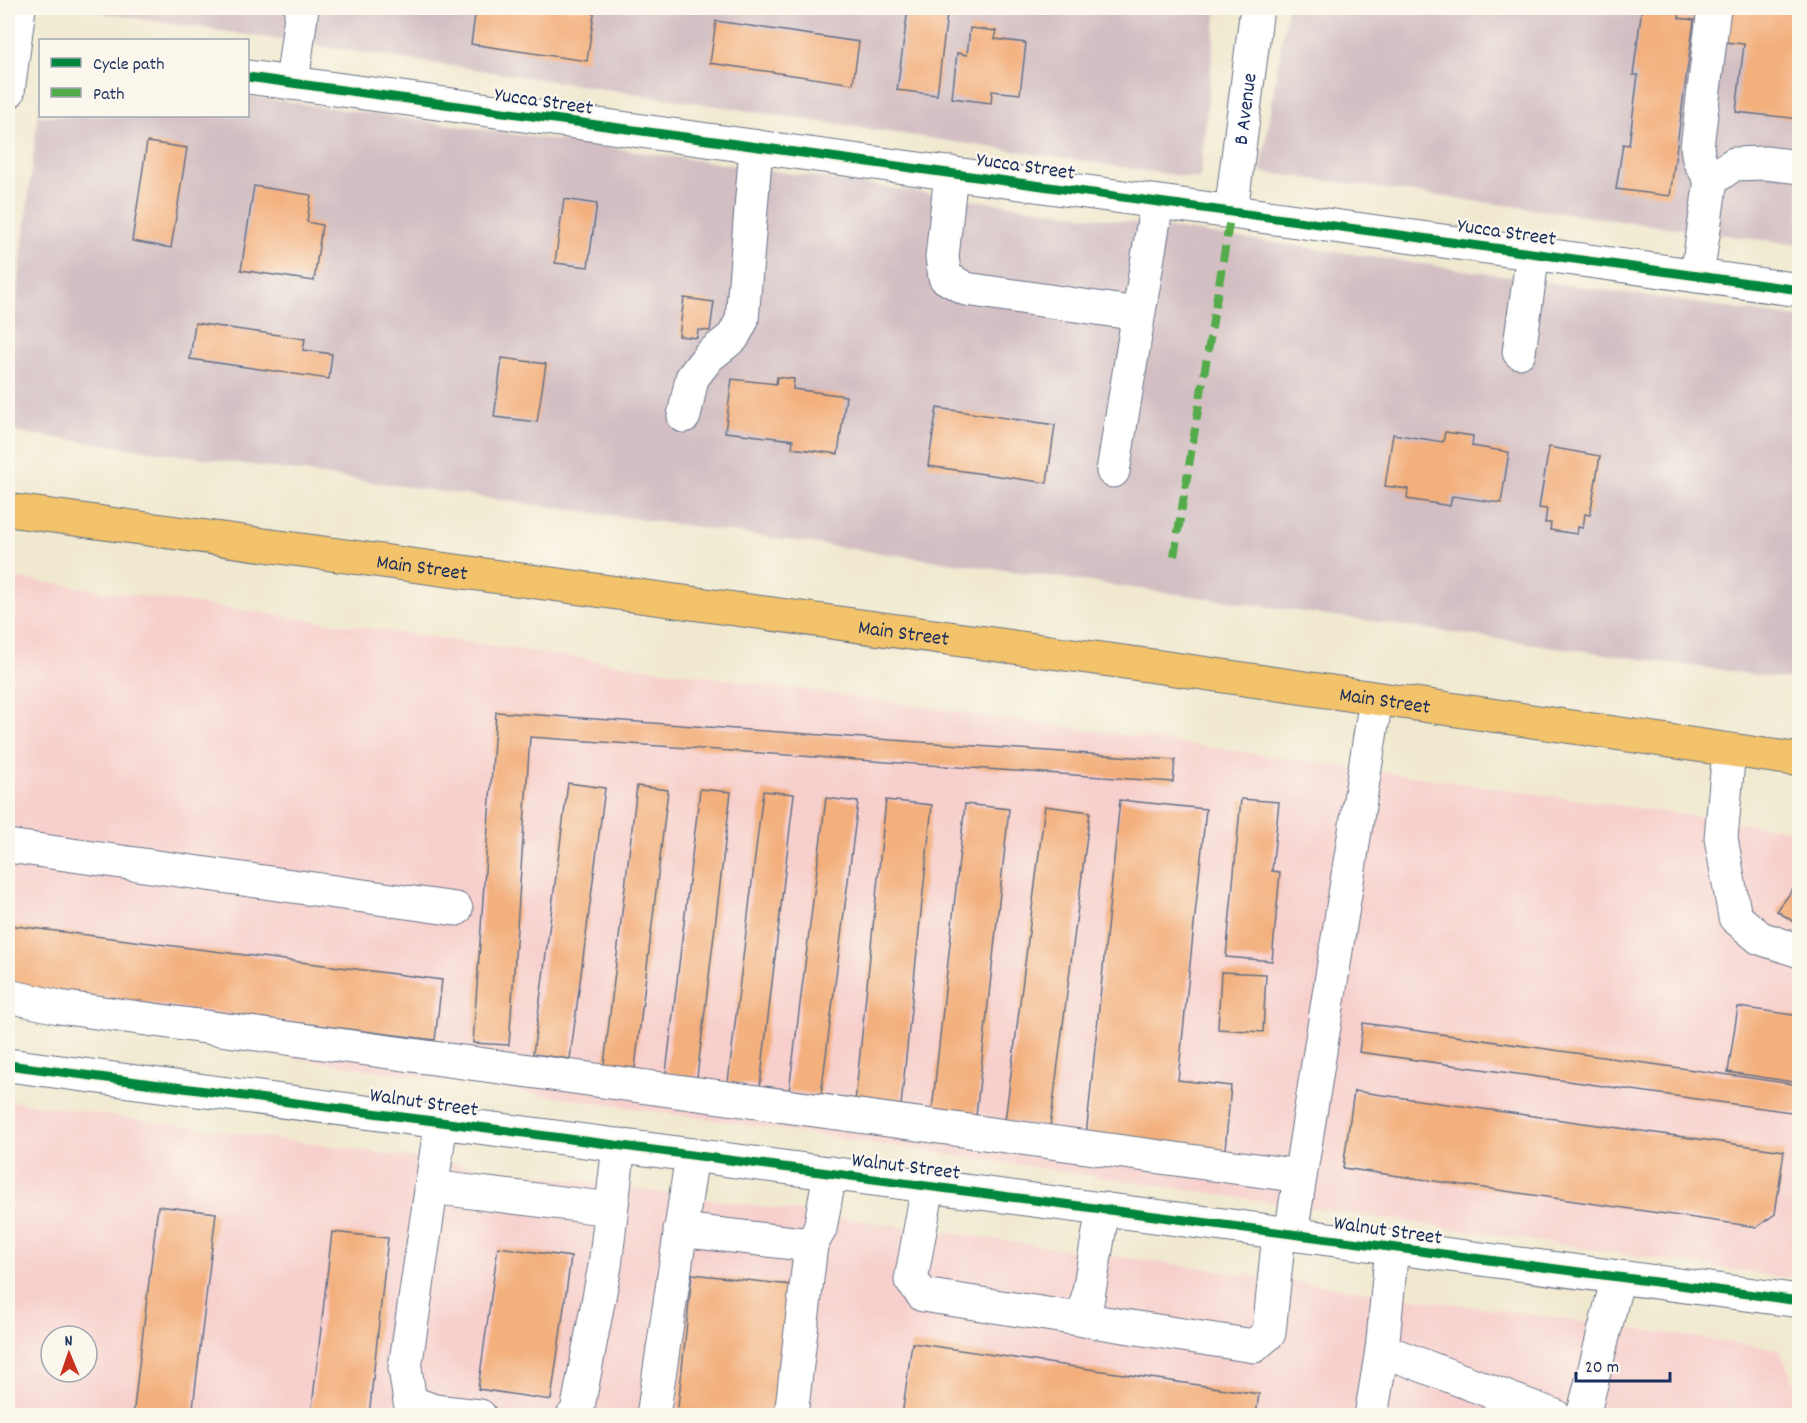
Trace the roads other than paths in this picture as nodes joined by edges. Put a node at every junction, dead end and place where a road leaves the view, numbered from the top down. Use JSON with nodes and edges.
{"nodes":[{"id":1,"x":20,"y":8,"type":"edge"},
{"id":2,"x":302,"y":8,"type":"edge"},
{"id":3,"x":1257,"y":8,"type":"edge"},
{"id":4,"x":1714,"y":8,"type":"edge"},
{"id":5,"x":27,"y":47,"type":"edge"},
{"id":6,"x":249,"y":77,"type":"edge"},
{"id":7,"x":292,"y":83,"type":"junction"},
{"id":8,"x":8,"y":92,"type":"edge"},
{"id":9,"x":756,"y":147,"type":"junction"},
{"id":10,"x":1800,"y":167,"type":"edge"},
{"id":11,"x":951,"y":173,"type":"junction"},
{"id":12,"x":1712,"y":180,"type":"junction"},
{"id":13,"x":1157,"y":202,"type":"junction"},
{"id":14,"x":1231,"y":212,"type":"junction"},
{"id":15,"x":1533,"y":253,"type":"junction"},
{"id":16,"x":1697,"y":276,"type":"junction"},
{"id":17,"x":1800,"y":290,"type":"edge"},
{"id":18,"x":1138,"y":314,"type":"junction"},
{"id":19,"x":1519,"y":352,"type":"dead end"},
{"id":20,"x":684,"y":416,"type":"dead end"},
{"id":21,"x":1113,"y":471,"type":"dead end"},
{"id":22,"x":8,"y":510,"type":"edge"},
{"id":23,"x":1376,"y":699,"type":"junction"},
{"id":24,"x":1729,"y":750,"type":"junction"},
{"id":25,"x":1800,"y":760,"type":"edge"},
{"id":26,"x":8,"y":846,"type":"edge"},
{"id":27,"x":456,"y":909,"type":"dead end"},
{"id":28,"x":1800,"y":951,"type":"edge"},
{"id":29,"x":8,"y":996,"type":"edge"},
{"id":30,"x":8,"y":1065,"type":"edge"},
{"id":31,"x":441,"y":1122,"type":"junction"},
{"id":32,"x":619,"y":1145,"type":"junction"},
{"id":33,"x":692,"y":1155,"type":"junction"},
{"id":34,"x":830,"y":1173,"type":"junction"},
{"id":35,"x":1300,"y":1176,"type":"junction"},
{"id":36,"x":928,"y":1186,"type":"junction"},
{"id":37,"x":431,"y":1187,"type":"junction"},
{"id":38,"x":611,"y":1209,"type":"junction"},
{"id":39,"x":1103,"y":1209,"type":"junction"},
{"id":40,"x":680,"y":1230,"type":"junction"},
{"id":41,"x":1285,"y":1233,"type":"junction"},
{"id":42,"x":811,"y":1245,"type":"junction"},
{"id":43,"x":1392,"y":1248,"type":"junction"},
{"id":44,"x":1618,"y":1277,"type":"junction"},
{"id":45,"x":1800,"y":1301,"type":"edge"},
{"id":46,"x":1084,"y":1320,"type":"junction"},
{"id":47,"x":1382,"y":1350,"type":"junction"},
{"id":48,"x":480,"y":1416,"type":"edge"},
{"id":49,"x":573,"y":1416,"type":"edge"},
{"id":50,"x":653,"y":1416,"type":"edge"},
{"id":51,"x":791,"y":1416,"type":"edge"},
{"id":52,"x":1371,"y":1416,"type":"edge"},
{"id":53,"x":1555,"y":1416,"type":"edge"},
{"id":54,"x":1583,"y":1416,"type":"edge"}],
"edges":[{"from":1,"to":5,"type":"street"},
{"from":2,"to":7,"type":"street"},
{"from":3,"to":14,"type":"street","name":"B Avenue"},
{"from":4,"to":12,"type":"street"},
{"from":5,"to":8,"type":"street"},
{"from":6,"to":7,"type":"street","name":"Yucca Street"},
{"from":7,"to":9,"type":"street","name":"Yucca Street"},
{"from":9,"to":11,"type":"street","name":"Yucca Street"},
{"from":9,"to":20,"type":"street"},
{"from":10,"to":12,"type":"street"},
{"from":11,"to":13,"type":"street","name":"Yucca Street"},
{"from":11,"to":18,"type":"street"},
{"from":12,"to":16,"type":"street"},
{"from":13,"to":14,"type":"street","name":"Yucca Street"},
{"from":13,"to":18,"type":"street"},
{"from":14,"to":15,"type":"street","name":"Yucca Street"},
{"from":15,"to":16,"type":"street","name":"Yucca Street"},
{"from":15,"to":19,"type":"street"},
{"from":16,"to":17,"type":"street","name":"Yucca Street"},
{"from":18,"to":21,"type":"street"},
{"from":22,"to":23,"type":"main road","name":"Main Street"},
{"from":23,"to":24,"type":"main road","name":"Main Street"},
{"from":23,"to":35,"type":"street"},
{"from":24,"to":25,"type":"main road","name":"Main Street"},
{"from":24,"to":28,"type":"street"},
{"from":26,"to":27,"type":"street"},
{"from":29,"to":35,"type":"street"},
{"from":30,"to":31,"type":"street","name":"Walnut Street"},
{"from":31,"to":32,"type":"street","name":"Walnut Street"},
{"from":31,"to":37,"type":"street"},
{"from":32,"to":33,"type":"street","name":"Walnut Street"},
{"from":32,"to":38,"type":"street"},
{"from":33,"to":34,"type":"street","name":"Walnut Street"},
{"from":33,"to":40,"type":"street"},
{"from":34,"to":36,"type":"street","name":"Walnut Street"},
{"from":34,"to":42,"type":"street"},
{"from":35,"to":41,"type":"street"},
{"from":36,"to":39,"type":"street","name":"Walnut Street"},
{"from":36,"to":46,"type":"street"},
{"from":37,"to":38,"type":"street"},
{"from":37,"to":48,"type":"street"},
{"from":38,"to":49,"type":"street"},
{"from":39,"to":41,"type":"street","name":"Walnut Street"},
{"from":39,"to":46,"type":"street"},
{"from":40,"to":42,"type":"street"},
{"from":40,"to":50,"type":"street"},
{"from":41,"to":43,"type":"street","name":"Walnut Street"},
{"from":41,"to":46,"type":"street"},
{"from":42,"to":51,"type":"street"},
{"from":43,"to":44,"type":"street","name":"Walnut Street"},
{"from":43,"to":47,"type":"street"},
{"from":44,"to":45,"type":"street","name":"Walnut Street"},
{"from":44,"to":54,"type":"street"},
{"from":47,"to":52,"type":"street"},
{"from":47,"to":53,"type":"street"}]}
